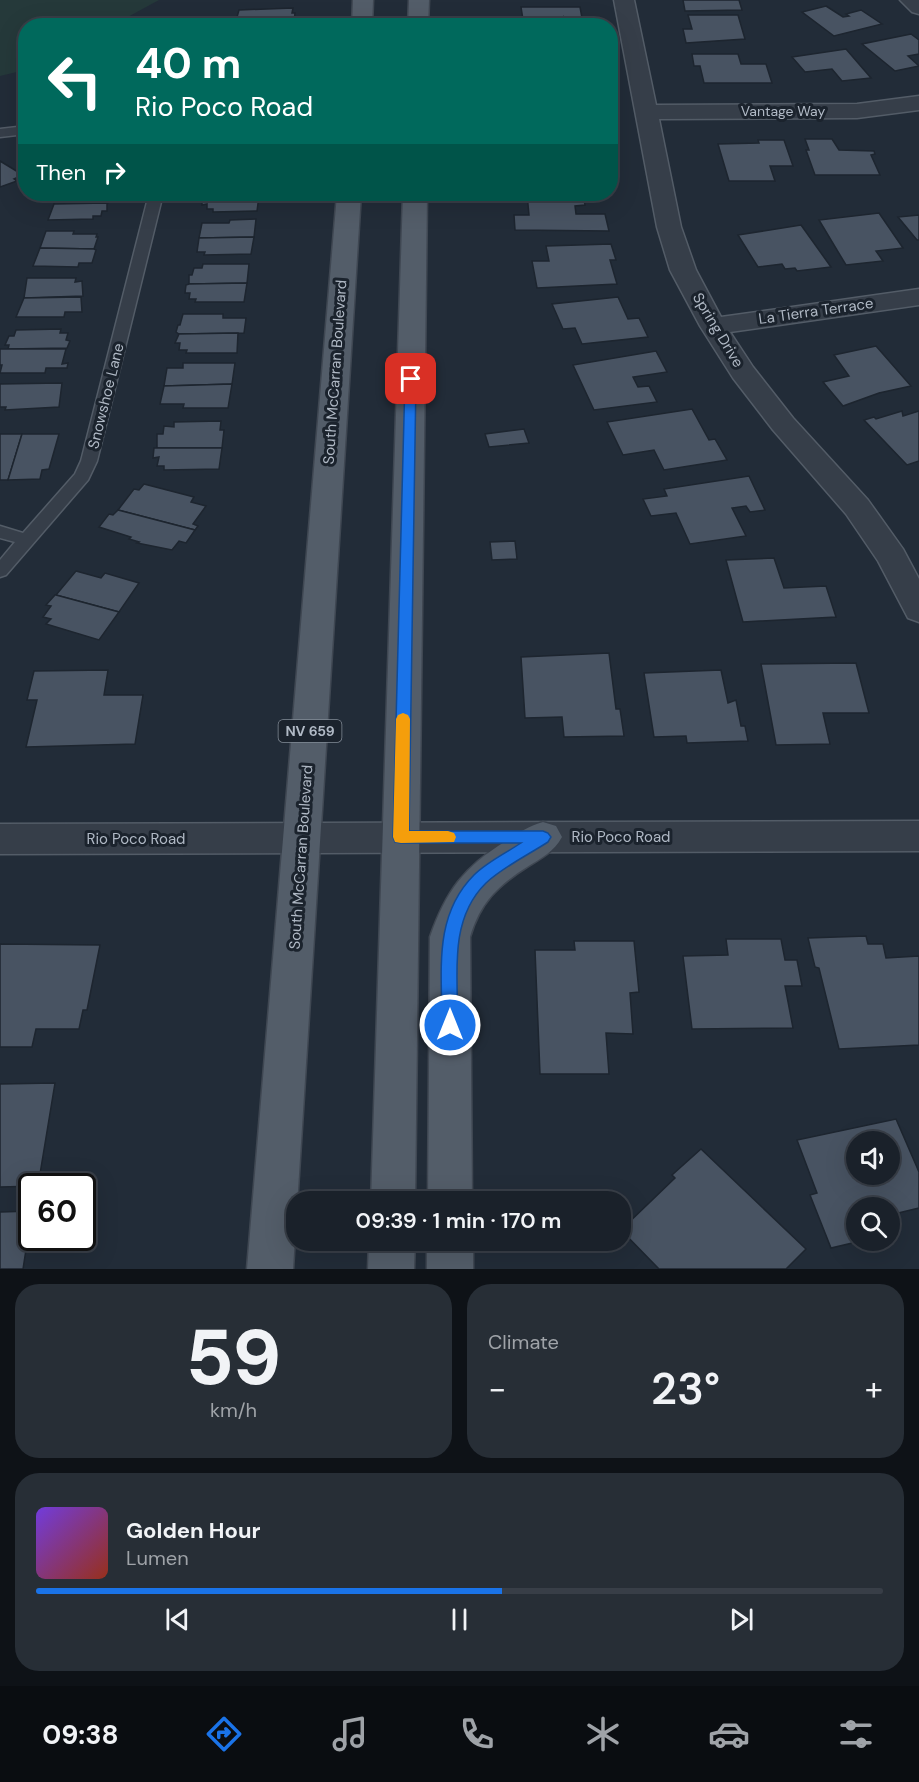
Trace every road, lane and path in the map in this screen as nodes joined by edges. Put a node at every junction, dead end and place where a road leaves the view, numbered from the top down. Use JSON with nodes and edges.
{"nodes":[{"id":1,"x":363,"y":0,"type":"edge"},
{"id":2,"x":419,"y":0,"type":"edge"},
{"id":3,"x":624,"y":0,"type":"edge"},
{"id":4,"x":910,"y":0,"type":"edge"},
{"id":5,"x":919,"y":8,"type":"edge"},
{"id":6,"x":362,"y":18,"type":"edge"},
{"id":7,"x":418,"y":18,"type":"edge"},
{"id":8,"x":919,"y":104,"type":"edge"},
{"id":9,"x":646,"y":112,"type":"junction"},
{"id":10,"x":18,"y":131,"type":"edge"},
{"id":11,"x":0,"y":133,"type":"edge"},
{"id":12,"x":154,"y":201,"type":"edge"},
{"id":13,"x":349,"y":201,"type":"edge"},
{"id":14,"x":415,"y":201,"type":"edge"},
{"id":15,"x":919,"y":297,"type":"edge"},
{"id":16,"x":712,"y":326,"type":"junction"},
{"id":17,"x":0,"y":532,"type":"edge"},
{"id":18,"x":27,"y":540,"type":"junction"},
{"id":19,"x":0,"y":571,"type":"edge"},
{"id":20,"x":919,"y":609,"type":"edge"},
{"id":21,"x":919,"y":836,"type":"edge"},
{"id":22,"x":401,"y":837,"type":"junction"},
{"id":23,"x":543,"y":837,"type":"junction"},
{"id":24,"x":0,"y":839,"type":"edge"},
{"id":25,"x":303,"y":839,"type":"junction"},
{"id":26,"x":393,"y":1191,"type":"edge"},
{"id":27,"x":450,"y":1191,"type":"edge"},
{"id":28,"x":392,"y":1251,"type":"edge"},
{"id":29,"x":450,"y":1251,"type":"edge"},
{"id":30,"x":270,"y":1269,"type":"edge"},
{"id":31,"x":391,"y":1269,"type":"edge"},
{"id":32,"x":450,"y":1269,"type":"edge"}],
"edges":[{"from":1,"to":6,"type":"main road"},
{"from":2,"to":7,"type":"main road"},
{"from":3,"to":9,"type":"street","name":"Spring Drive"},
{"from":4,"to":5,"type":"street"},
{"from":8,"to":9,"type":"street","name":"Vantage Way"},
{"from":9,"to":16,"type":"street","name":"Spring Drive"},
{"from":10,"to":11,"type":"lane"},
{"from":12,"to":18,"type":"lane","name":"Snowshoe Lane"},
{"from":13,"to":25,"type":"main road","name":"South McCarran Boulevard","number":"NV 659"},
{"from":14,"to":22,"type":"main road"},
{"from":15,"to":16,"type":"street","name":"La Tierra Terrace"},
{"from":16,"to":20,"type":"street","name":"Spring Drive"},
{"from":17,"to":18,"type":"lane"},
{"from":18,"to":19,"type":"lane","name":"Snowshoe Lane"},
{"from":21,"to":23,"type":"street","name":"Rio Poco Road"},
{"from":22,"to":23,"type":"street","name":"Rio Poco Road"},
{"from":22,"to":25,"type":"street","name":"Rio Poco Road"},
{"from":22,"to":26,"type":"main road"},
{"from":23,"to":27,"type":"main road"},
{"from":24,"to":25,"type":"street","name":"Rio Poco Road"},
{"from":25,"to":30,"type":"main road","name":"South McCarran Boulevard","number":"NV 659"},
{"from":28,"to":31,"type":"main road"},
{"from":29,"to":32,"type":"main road"}]}
